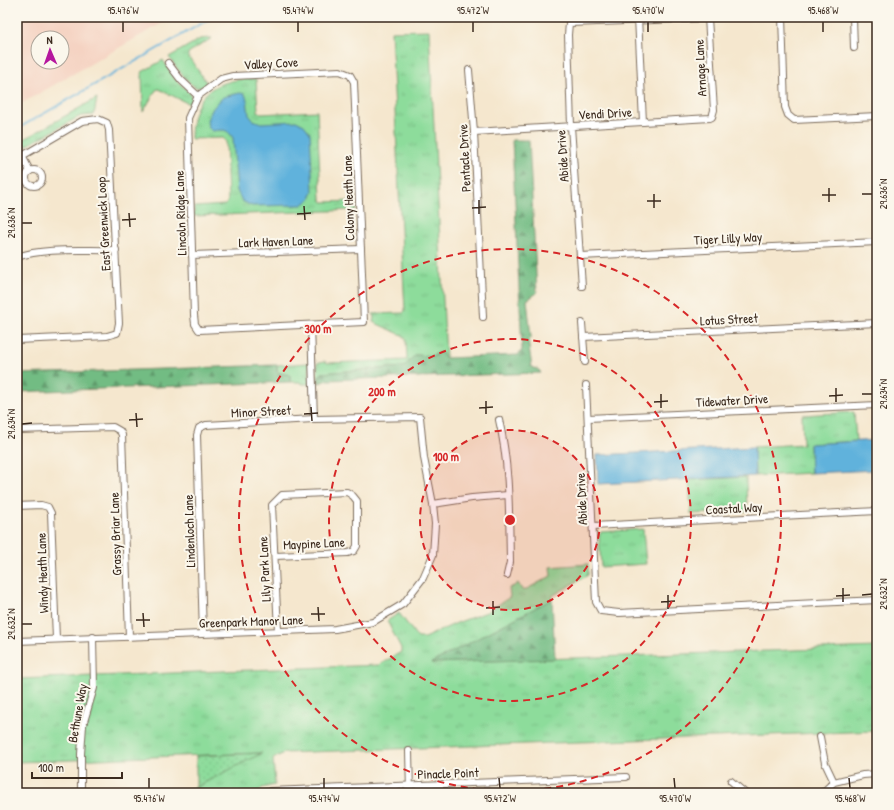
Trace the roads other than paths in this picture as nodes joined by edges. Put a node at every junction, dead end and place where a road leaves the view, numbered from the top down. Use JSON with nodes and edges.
{"nodes":[{"id":1,"x":782,"y":17,"type":"edge"},
{"id":2,"x":853,"y":17,"type":"edge"},
{"id":3,"x":638,"y":18,"type":"edge"},
{"id":4,"x":708,"y":18,"type":"edge"},
{"id":5,"x":854,"y":48,"type":"dead end"},
{"id":6,"x":168,"y":63,"type":"dead end"},
{"id":7,"x":469,"y":70,"type":"dead end"},
{"id":8,"x":350,"y":75,"type":"joint"},
{"id":9,"x":198,"y":96,"type":"junction"},
{"id":10,"x":877,"y":116,"type":"edge"},
{"id":11,"x":712,"y":117,"type":"joint"},
{"id":12,"x":643,"y":122,"type":"junction"},
{"id":13,"x":571,"y":126,"type":"junction"},
{"id":14,"x":474,"y":132,"type":"junction"},
{"id":15,"x":20,"y":158,"type":"edge"},
{"id":16,"x":30,"y":171,"type":"dead end"},
{"id":17,"x":877,"y":242,"type":"edge"},
{"id":18,"x":361,"y":249,"type":"junction"},
{"id":19,"x":116,"y":250,"type":"junction"},
{"id":20,"x":192,"y":255,"type":"junction"},
{"id":21,"x":580,"y":256,"type":"junction"},
{"id":22,"x":17,"y":257,"type":"edge"},
{"id":23,"x":582,"y":286,"type":"dead end"},
{"id":24,"x":482,"y":317,"type":"dead end"},
{"id":25,"x":582,"y":323,"type":"dead end"},
{"id":26,"x":877,"y":323,"type":"edge"},
{"id":27,"x":311,"y":325,"type":"junction"},
{"id":28,"x":583,"y":337,"type":"junction"},
{"id":29,"x":17,"y":340,"type":"edge"},
{"id":30,"x":584,"y":362,"type":"dead end"},
{"id":31,"x":586,"y":385,"type":"dead end"},
{"id":32,"x":877,"y":405,"type":"edge"},
{"id":33,"x":420,"y":417,"type":"joint"},
{"id":34,"x":588,"y":418,"type":"junction"},
{"id":35,"x":314,"y":419,"type":"junction"},
{"id":36,"x":499,"y":420,"type":"dead end"},
{"id":37,"x":199,"y":428,"type":"joint"},
{"id":38,"x":17,"y":430,"type":"edge"},
{"id":39,"x":508,"y":495,"type":"junction"},
{"id":40,"x":433,"y":504,"type":"junction"},
{"id":41,"x":17,"y":506,"type":"edge"},
{"id":42,"x":877,"y":511,"type":"edge"},
{"id":43,"x":593,"y":526,"type":"junction"},
{"id":44,"x":354,"y":551,"type":"joint"},
{"id":45,"x":275,"y":556,"type":"junction"},
{"id":46,"x":506,"y":576,"type":"dead end"},
{"id":47,"x":877,"y":600,"type":"edge"},
{"id":48,"x":278,"y":631,"type":"junction"},
{"id":49,"x":203,"y":634,"type":"junction"},
{"id":50,"x":93,"y":637,"type":"junction"},
{"id":51,"x":130,"y":637,"type":"junction"},
{"id":52,"x":56,"y":639,"type":"junction"},
{"id":53,"x":17,"y":641,"type":"edge"},
{"id":54,"x":820,"y":737,"type":"dead end"},
{"id":55,"x":409,"y":751,"type":"dead end"},
{"id":56,"x":877,"y":774,"type":"edge"},
{"id":57,"x":626,"y":777,"type":"dead end"},
{"id":58,"x":731,"y":781,"type":"dead end"},
{"id":59,"x":834,"y":782,"type":"junction"},
{"id":60,"x":410,"y":786,"type":"junction"},
{"id":61,"x":333,"y":791,"type":"edge"},
{"id":62,"x":267,"y":792,"type":"edge"},
{"id":63,"x":82,"y":793,"type":"edge"},
{"id":64,"x":410,"y":793,"type":"edge"},
{"id":65,"x":745,"y":793,"type":"edge"},
{"id":66,"x":822,"y":793,"type":"edge"}],
"edges":[{"from":1,"to":10,"type":"street"},
{"from":2,"to":5,"type":"street"},
{"from":3,"to":4,"type":"street"},
{"from":3,"to":12,"type":"street"},
{"from":3,"to":13,"type":"street","name":"Abide Drive"},
{"from":4,"to":11,"type":"street","name":"Arnage Lane"},
{"from":6,"to":9,"type":"street"},
{"from":7,"to":14,"type":"street","name":"Pentacle Drive"},
{"from":8,"to":9,"type":"street","name":"Valley Cove"},
{"from":8,"to":18,"type":"street","name":"Colony Heath Lane"},
{"from":9,"to":20,"type":"street","name":"Lincoln Ridge Lane"},
{"from":11,"to":12,"type":"street","name":"Vendi Drive"},
{"from":12,"to":13,"type":"street","name":"Vendi Drive"},
{"from":13,"to":14,"type":"street","name":"Vendi Drive"},
{"from":13,"to":21,"type":"street","name":"Abide Drive"},
{"from":14,"to":24,"type":"street","name":"Pentacle Drive"},
{"from":15,"to":16,"type":"street"},
{"from":15,"to":19,"type":"street","name":"East Greenwick Loop"},
{"from":17,"to":21,"type":"street","name":"Tiger Lilly Way"},
{"from":18,"to":20,"type":"street","name":"Lark Haven Lane"},
{"from":18,"to":27,"type":"street","name":"Colony Heath Lane"},
{"from":19,"to":22,"type":"street"},
{"from":19,"to":29,"type":"street","name":"East Greenwick Loop"},
{"from":20,"to":27,"type":"street","name":"Lincoln Ridge Lane"},
{"from":21,"to":23,"type":"street","name":"Abide Drive"},
{"from":25,"to":28,"type":"street"},
{"from":26,"to":28,"type":"street","name":"Lotus Street"},
{"from":27,"to":35,"type":"street"},
{"from":28,"to":30,"type":"street"},
{"from":31,"to":34,"type":"street","name":"Abide Drive"},
{"from":32,"to":34,"type":"street","name":"Tidewater Drive"},
{"from":33,"to":35,"type":"street","name":"Minor Street"},
{"from":33,"to":40,"type":"street","name":"Greenpark Manor Lane"},
{"from":34,"to":43,"type":"street","name":"Abide Drive"},
{"from":35,"to":37,"type":"street","name":"Minor Street"},
{"from":36,"to":39,"type":"street"},
{"from":37,"to":49,"type":"street","name":"Lindenloch Lane"},
{"from":38,"to":51,"type":"street","name":"Grassy Briar Lane"},
{"from":39,"to":40,"type":"street"},
{"from":39,"to":46,"type":"street"},
{"from":40,"to":48,"type":"street","name":"Greenpark Manor Lane"},
{"from":41,"to":52,"type":"street","name":"Windy Heath Lane"},
{"from":42,"to":43,"type":"street","name":"Coastal Way"},
{"from":43,"to":47,"type":"street","name":"Abide Drive"},
{"from":44,"to":45,"type":"street","name":"Maypine Lane"},
{"from":44,"to":45,"type":"street","name":"Lily Park Lane"},
{"from":45,"to":48,"type":"street","name":"Lily Park Lane"},
{"from":48,"to":49,"type":"street","name":"Greenpark Manor Lane"},
{"from":49,"to":51,"type":"street","name":"Greenpark Manor Lane"},
{"from":50,"to":51,"type":"street","name":"Greenpark Manor Lane"},
{"from":50,"to":52,"type":"street","name":"Greenpark Manor Lane"},
{"from":50,"to":63,"type":"street","name":"Bethune Way"},
{"from":52,"to":53,"type":"street","name":"Greenpark Manor Lane"},
{"from":54,"to":59,"type":"street"},
{"from":55,"to":60,"type":"street"},
{"from":56,"to":59,"type":"street"},
{"from":57,"to":60,"type":"street","name":"Pinacle Point"},
{"from":58,"to":65,"type":"street"},
{"from":59,"to":66,"type":"street"},
{"from":60,"to":61,"type":"street","name":"Pinacle Point"},
{"from":60,"to":64,"type":"street"},
{"from":61,"to":62,"type":"street","name":"Pinacle Point"}]}
